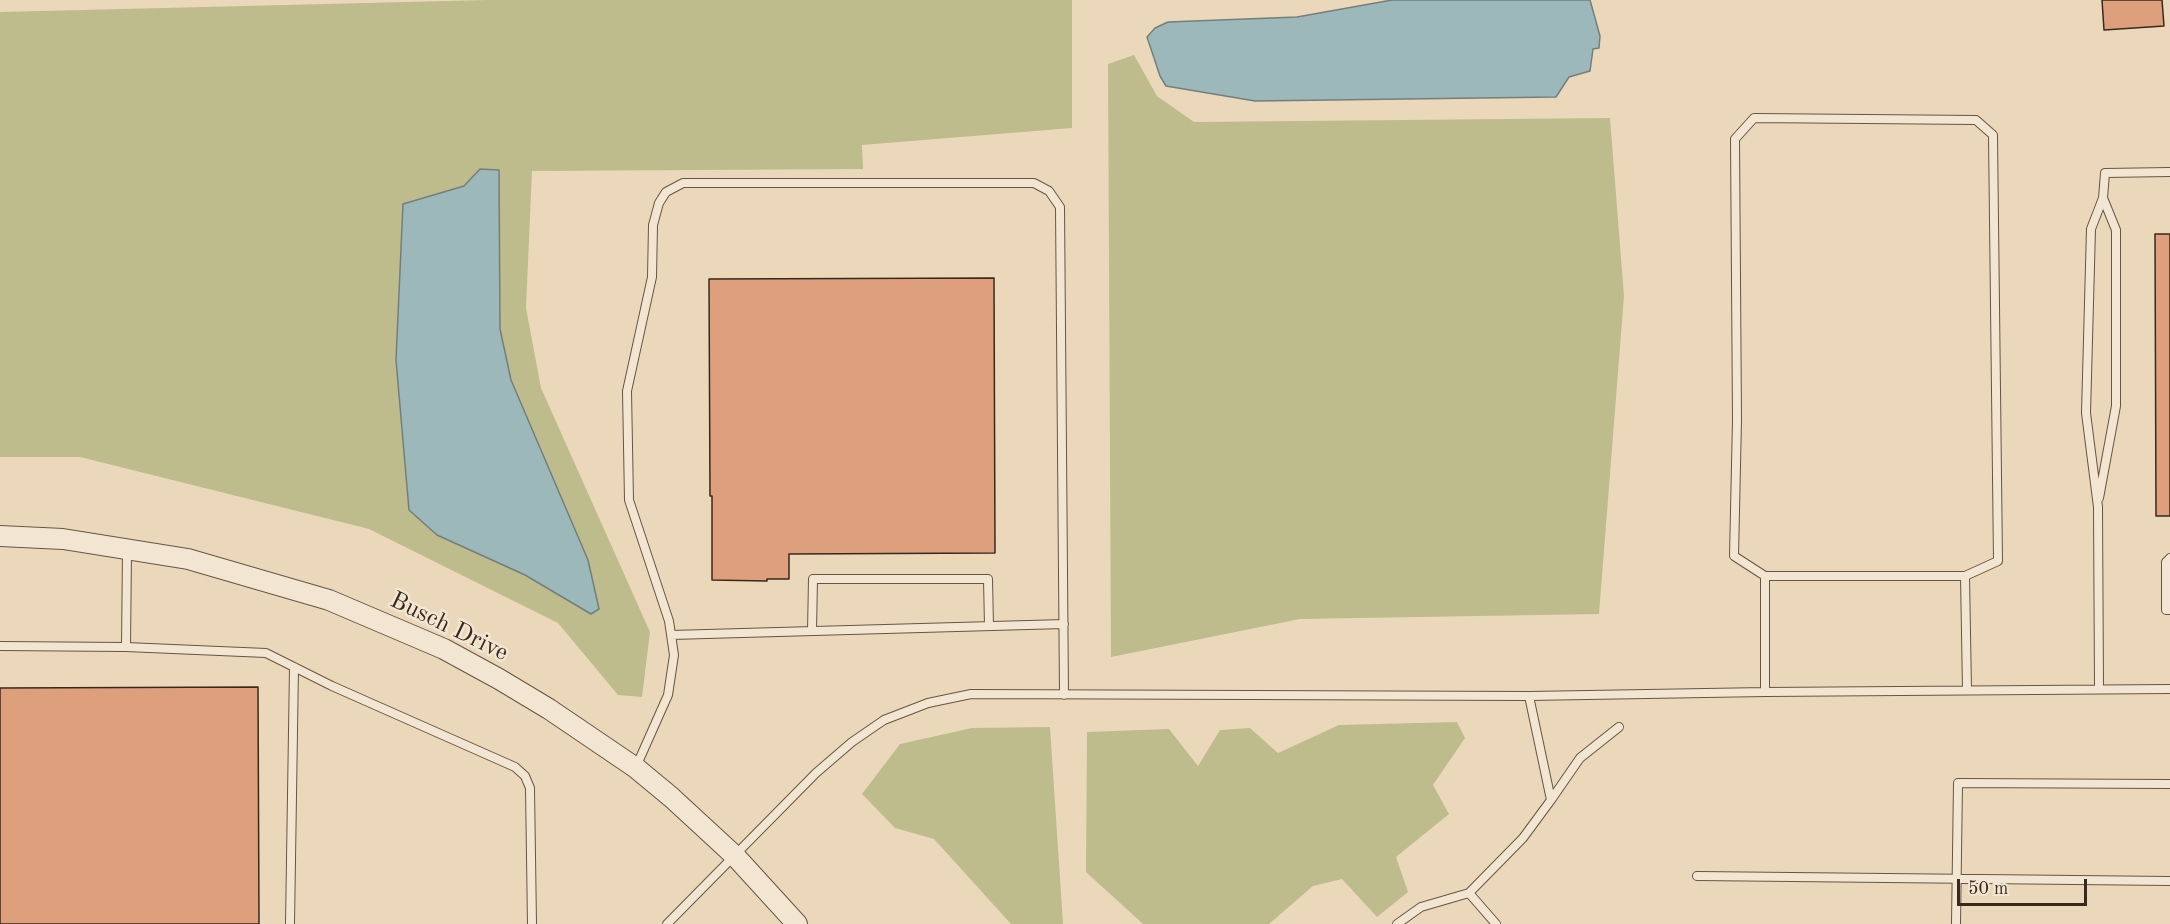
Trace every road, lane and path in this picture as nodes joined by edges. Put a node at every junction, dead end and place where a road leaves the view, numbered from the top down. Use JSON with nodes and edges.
{"nodes":[{"id":1,"x":2170,"y":172,"type":"edge"},
{"id":2,"x":2103,"y":198,"type":"junction"},
{"id":3,"x":2098,"y":507,"type":"junction"},
{"id":4,"x":0,"y":536,"type":"edge"},
{"id":5,"x":127,"y":549,"type":"junction"},
{"id":6,"x":2170,"y":558,"type":"edge"},
{"id":7,"x":1765,"y":576,"type":"junction"},
{"id":8,"x":1965,"y":576,"type":"junction"},
{"id":9,"x":2170,"y":610,"type":"edge"},
{"id":10,"x":1064,"y":624,"type":"junction"},
{"id":11,"x":988,"y":626,"type":"junction"},
{"id":12,"x":812,"y":631,"type":"junction"},
{"id":13,"x":671,"y":635,"type":"junction"},
{"id":14,"x":0,"y":646,"type":"edge"},
{"id":15,"x":126,"y":647,"type":"junction"},
{"id":16,"x":294,"y":667,"type":"junction"},
{"id":17,"x":2099,"y":689,"type":"junction"},
{"id":18,"x":2170,"y":689,"type":"edge"},
{"id":19,"x":1967,"y":690,"type":"junction"},
{"id":20,"x":1765,"y":692,"type":"junction"},
{"id":21,"x":1064,"y":694,"type":"junction"},
{"id":22,"x":1529,"y":696,"type":"junction"},
{"id":23,"x":1619,"y":727,"type":"dead end"},
{"id":24,"x":636,"y":768,"type":"junction"},
{"id":25,"x":2170,"y":784,"type":"edge"},
{"id":26,"x":1551,"y":800,"type":"junction"},
{"id":27,"x":735,"y":856,"type":"junction"},
{"id":28,"x":1696,"y":876,"type":"dead end"},
{"id":29,"x":1957,"y":880,"type":"junction"},
{"id":30,"x":2170,"y":881,"type":"edge"},
{"id":31,"x":1469,"y":893,"type":"junction"},
{"id":32,"x":290,"y":924,"type":"edge"},
{"id":33,"x":532,"y":924,"type":"edge"},
{"id":34,"x":667,"y":924,"type":"edge"},
{"id":35,"x":797,"y":924,"type":"edge"},
{"id":36,"x":1397,"y":924,"type":"edge"},
{"id":37,"x":1496,"y":924,"type":"edge"},
{"id":38,"x":1956,"y":924,"type":"edge"}],
"edges":[{"from":1,"to":2,"type":"lane"},
{"from":2,"to":3,"type":"lane"},
{"from":2,"to":3,"type":"lane"},
{"from":3,"to":17,"type":"lane"},
{"from":4,"to":5,"type":"street","name":"Busch Drive"},
{"from":5,"to":15,"type":"lane"},
{"from":5,"to":24,"type":"street","name":"Busch Drive"},
{"from":6,"to":9,"type":"lane"},
{"from":7,"to":8,"type":"lane"},
{"from":7,"to":8,"type":"lane"},
{"from":7,"to":20,"type":"lane"},
{"from":8,"to":19,"type":"lane"},
{"from":10,"to":11,"type":"lane"},
{"from":10,"to":13,"type":"lane"},
{"from":10,"to":21,"type":"lane"},
{"from":11,"to":12,"type":"lane"},
{"from":11,"to":12,"type":"lane"},
{"from":12,"to":13,"type":"lane"},
{"from":13,"to":24,"type":"lane"},
{"from":14,"to":15,"type":"lane"},
{"from":15,"to":16,"type":"lane"},
{"from":16,"to":32,"type":"lane"},
{"from":16,"to":33,"type":"lane"},
{"from":17,"to":18,"type":"lane"},
{"from":17,"to":19,"type":"lane"},
{"from":19,"to":20,"type":"lane"},
{"from":20,"to":22,"type":"lane"},
{"from":21,"to":22,"type":"lane"},
{"from":21,"to":27,"type":"lane"},
{"from":22,"to":26,"type":"lane"},
{"from":23,"to":26,"type":"lane"},
{"from":24,"to":27,"type":"street","name":"Busch Drive"},
{"from":25,"to":29,"type":"lane"},
{"from":26,"to":31,"type":"lane"},
{"from":27,"to":34,"type":"lane"},
{"from":27,"to":35,"type":"street","name":"Busch Drive"},
{"from":28,"to":29,"type":"lane"},
{"from":29,"to":30,"type":"lane"},
{"from":29,"to":38,"type":"lane"},
{"from":31,"to":36,"type":"lane"},
{"from":31,"to":37,"type":"lane"}]}
